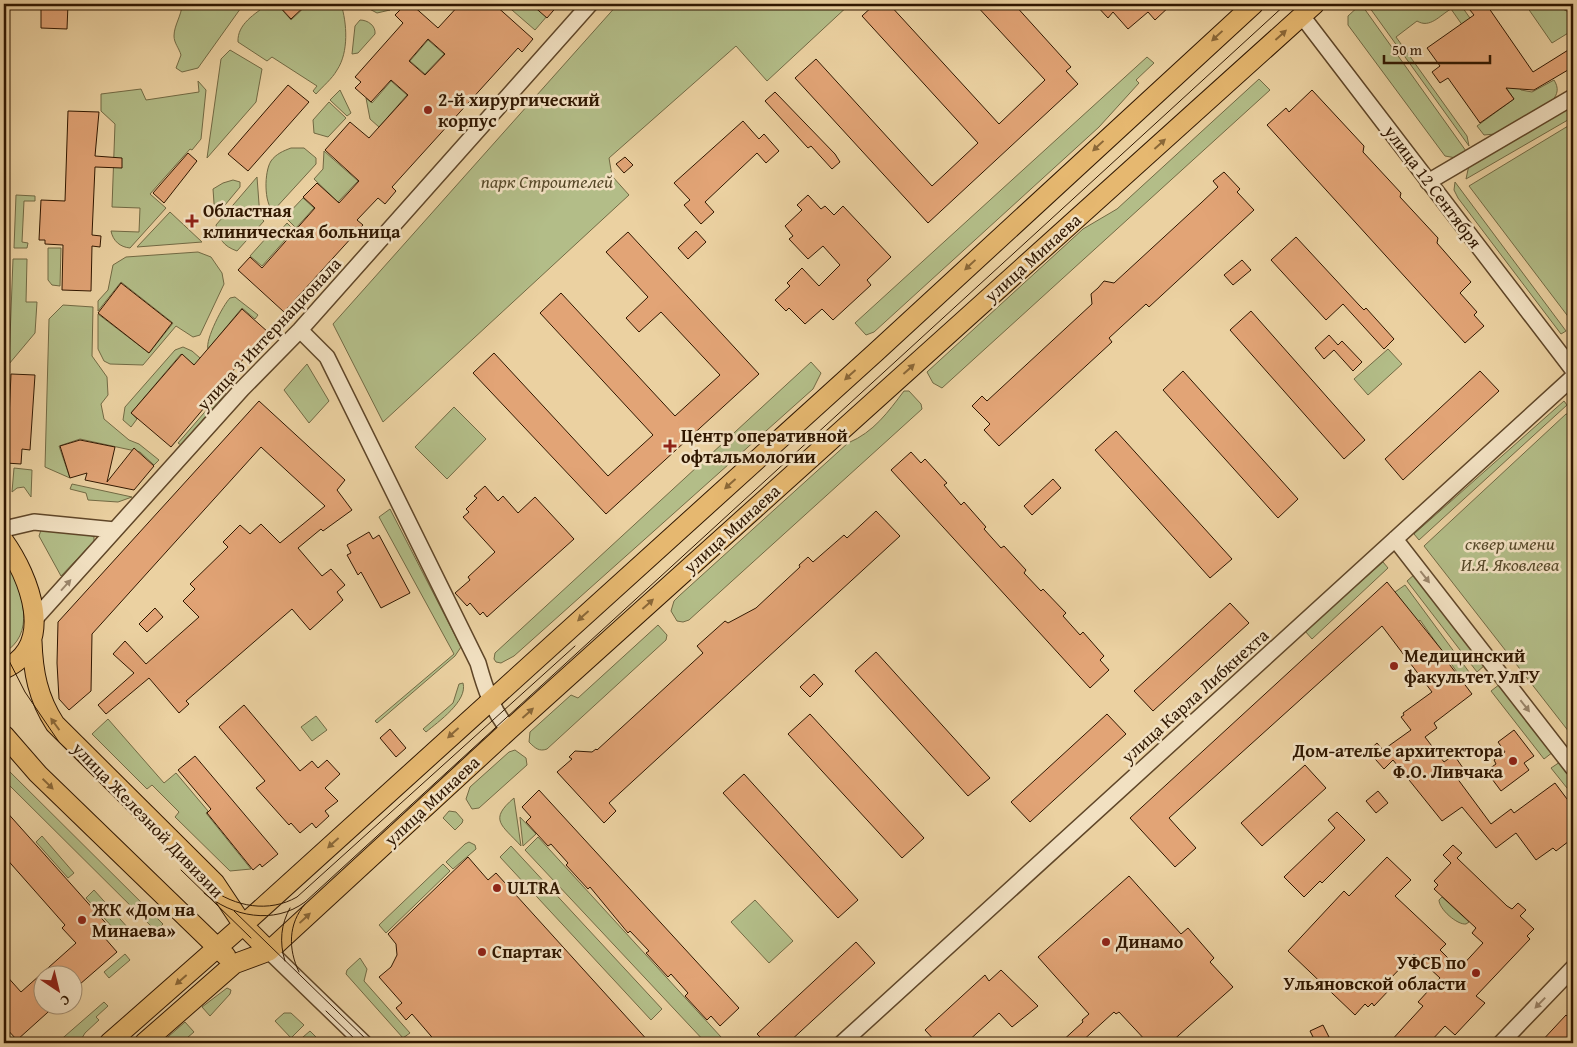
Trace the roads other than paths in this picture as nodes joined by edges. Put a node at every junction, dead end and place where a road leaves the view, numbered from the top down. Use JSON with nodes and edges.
{"nodes":[{"id":1,"x":590,"y":4,"type":"edge"},
{"id":2,"x":1254,"y":4,"type":"edge"},
{"id":3,"x":1303,"y":8,"type":"edge"},
{"id":4,"x":1573,"y":97,"type":"edge"},
{"id":5,"x":1428,"y":182,"type":"junction"},
{"id":6,"x":300,"y":330,"type":"junction"},
{"id":7,"x":1573,"y":370,"type":"edge"},
{"id":8,"x":1573,"y":376,"type":"edge"},
{"id":9,"x":4,"y":529,"type":"edge"},
{"id":10,"x":115,"y":530,"type":"junction"},
{"id":11,"x":1395,"y":539,"type":"junction"},
{"id":12,"x":4,"y":541,"type":"edge"},
{"id":13,"x":33,"y":621,"type":"junction"},
{"id":14,"x":32,"y":641,"type":"junction"},
{"id":15,"x":4,"y":669,"type":"edge"},
{"id":16,"x":489,"y":700,"type":"junction"},
{"id":17,"x":509,"y":730,"type":"junction"},
{"id":18,"x":4,"y":735,"type":"edge"},
{"id":19,"x":1573,"y":768,"type":"edge"},
{"id":20,"x":243,"y":925,"type":"junction"},
{"id":21,"x":218,"y":948,"type":"junction"},
{"id":22,"x":269,"y":951,"type":"junction"},
{"id":23,"x":234,"y":964,"type":"junction"},
{"id":24,"x":1573,"y":968,"type":"edge"},
{"id":25,"x":109,"y":1043,"type":"edge"},
{"id":26,"x":144,"y":1043,"type":"edge"},
{"id":27,"x":364,"y":1043,"type":"edge"},
{"id":28,"x":842,"y":1043,"type":"edge"},
{"id":29,"x":1501,"y":1043,"type":"edge"}],
"edges":[{"from":1,"to":6,"type":"street","name":"улица 3 Интернационала"},
{"from":2,"to":16,"type":"main road","name":"улица Минаева","one_way":true},
{"from":3,"to":5,"type":"street","name":"улица 12 Сентября"},
{"from":17,"to":3,"type":"main road","name":"улица Минаева","one_way":true},
{"from":4,"to":5,"type":"street"},
{"from":5,"to":7,"type":"street","name":"улица 12 Сентября"},
{"from":6,"to":10,"type":"street","name":"улица 3 Интернационала"},
{"from":6,"to":16,"type":"street"},
{"from":8,"to":11,"type":"street","name":"улица Карла Либкнехта"},
{"from":9,"to":10,"type":"street"},
{"from":13,"to":10,"type":"street","name":"улица 3 Интернационала","one_way":true},
{"from":11,"to":19,"type":"street","one_way":true},
{"from":11,"to":28,"type":"street","name":"улица Карла Либкнехта"},
{"from":12,"to":13,"type":"main road","name":"улица Железной Дивизии"},
{"from":13,"to":14,"type":"main road","name":"улица Железной Дивизии"},
{"from":14,"to":15,"type":"main road"},
{"from":20,"to":14,"type":"main road","name":"улица Железной Дивизии","one_way":true},
{"from":16,"to":17,"type":"street"},
{"from":16,"to":20,"type":"main road","name":"улица Минаева","one_way":true},
{"from":22,"to":17,"type":"main road","name":"улица Минаева","one_way":true},
{"from":18,"to":21,"type":"main road","one_way":true},
{"from":20,"to":21,"type":"main road","name":"улица Минаева"},
{"from":20,"to":22,"type":"main road","name":"улица Железной Дивизии"},
{"from":20,"to":23,"type":"main road"},
{"from":21,"to":23,"type":"main road"},
{"from":21,"to":25,"type":"main road","name":"улица Минаева","one_way":true},
{"from":22,"to":23,"type":"main road","name":"улица Минаева"},
{"from":22,"to":27,"type":"street","name":"улица Железной Дивизии"},
{"from":23,"to":26,"type":"main road","name":"улица Минаева"},
{"from":24,"to":29,"type":"street","one_way":true}]}
